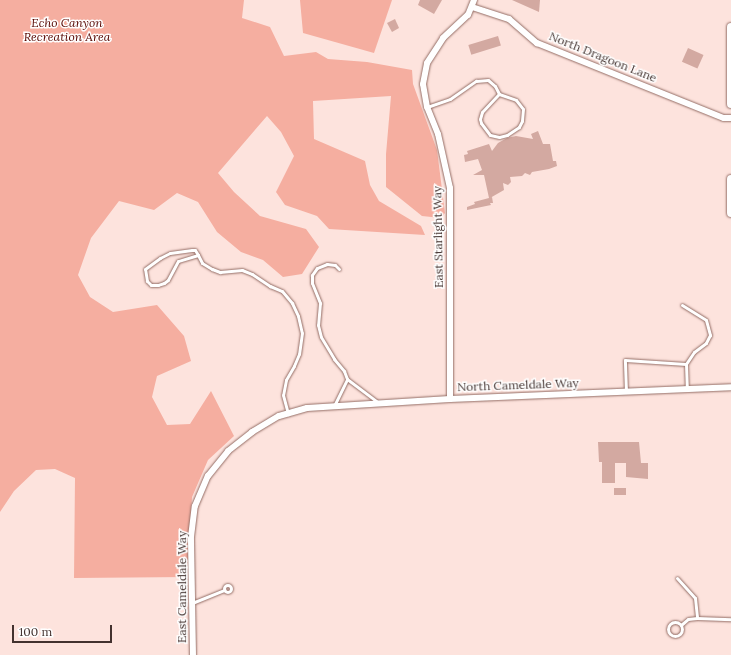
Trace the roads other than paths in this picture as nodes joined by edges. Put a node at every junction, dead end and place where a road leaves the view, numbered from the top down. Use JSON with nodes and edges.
{"nodes":[{"id":1,"x":474,"y":0,"type":"edge"},
{"id":2,"x":472,"y":7,"type":"junction"},
{"id":3,"x":731,"y":28,"type":"edge"},
{"id":4,"x":499,"y":94,"type":"junction"},
{"id":5,"x":731,"y":104,"type":"edge"},
{"id":6,"x":427,"y":107,"type":"junction"},
{"id":7,"x":731,"y":118,"type":"edge"},
{"id":8,"x":731,"y":180,"type":"edge"},
{"id":9,"x":731,"y":213,"type":"edge"},
{"id":10,"x":198,"y":255,"type":"junction"},
{"id":11,"x":339,"y":269,"type":"dead end"},
{"id":12,"x":682,"y":305,"type":"dead end"},
{"id":13,"x":686,"y":364,"type":"junction"},
{"id":14,"x":347,"y":379,"type":"junction"},
{"id":15,"x":731,"y":387,"type":"edge"},
{"id":16,"x":687,"y":389,"type":"junction"},
{"id":17,"x":626,"y":392,"type":"junction"},
{"id":18,"x":450,"y":399,"type":"junction"},
{"id":19,"x":378,"y":404,"type":"junction"},
{"id":20,"x":334,"y":407,"type":"junction"},
{"id":21,"x":307,"y":408,"type":"joint"},
{"id":22,"x":288,"y":414,"type":"junction"},
{"id":23,"x":677,"y":578,"type":"dead end"},
{"id":24,"x":224,"y":590,"type":"dead end"},
{"id":25,"x":192,"y":603,"type":"junction"},
{"id":26,"x":697,"y":618,"type":"junction"},
{"id":27,"x":731,"y":618,"type":"edge"},
{"id":28,"x":681,"y":625,"type":"junction"},
{"id":29,"x":193,"y":655,"type":"edge"}],
"edges":[{"from":1,"to":2,"type":"street","name":"East Starlight Way"},
{"from":2,"to":6,"type":"street","name":"East Starlight Way"},
{"from":2,"to":7,"type":"street","name":"North Dragoon Lane"},
{"from":3,"to":5,"type":"street"},
{"from":4,"to":4,"type":"lane"},
{"from":4,"to":6,"type":"lane"},
{"from":6,"to":18,"type":"street","name":"East Starlight Way"},
{"from":8,"to":9,"type":"street"},
{"from":10,"to":10,"type":"lane"},
{"from":10,"to":22,"type":"lane"},
{"from":11,"to":14,"type":"lane"},
{"from":12,"to":13,"type":"lane"},
{"from":13,"to":16,"type":"lane"},
{"from":13,"to":17,"type":"lane"},
{"from":14,"to":19,"type":"lane"},
{"from":14,"to":20,"type":"lane"},
{"from":15,"to":16,"type":"street","name":"North Cameldale Way"},
{"from":16,"to":17,"type":"street","name":"North Cameldale Way"},
{"from":17,"to":18,"type":"street","name":"North Cameldale Way"},
{"from":18,"to":19,"type":"street","name":"North Cameldale Way"},
{"from":19,"to":20,"type":"street","name":"North Cameldale Way"},
{"from":20,"to":21,"type":"street","name":"North Cameldale Way"},
{"from":21,"to":22,"type":"street","name":"East Cameldale Way"},
{"from":22,"to":25,"type":"street","name":"East Cameldale Way"},
{"from":23,"to":26,"type":"lane"},
{"from":24,"to":25,"type":"lane"},
{"from":25,"to":29,"type":"street","name":"East Cameldale Way"},
{"from":26,"to":27,"type":"lane"},
{"from":26,"to":28,"type":"lane"},
{"from":28,"to":28,"type":"lane"}]}
